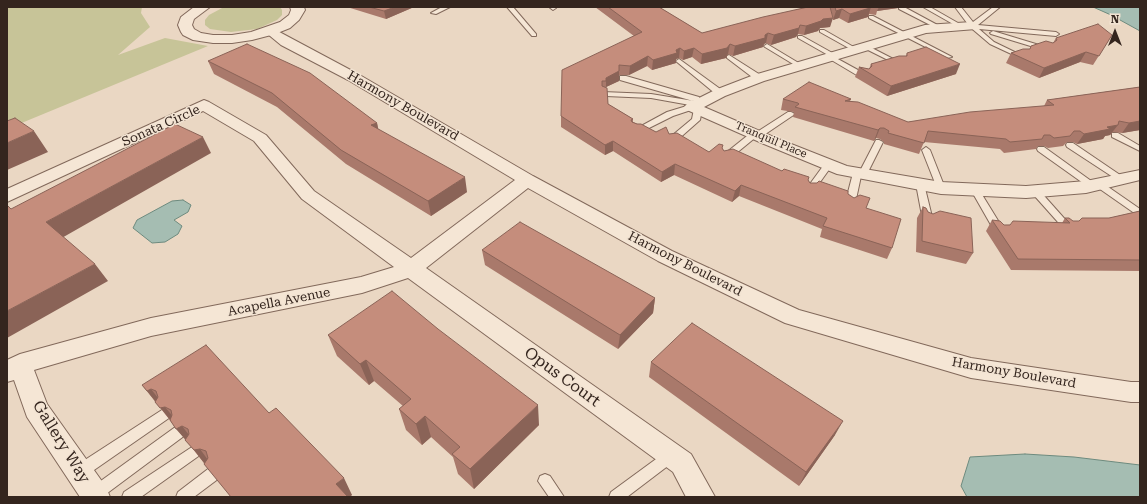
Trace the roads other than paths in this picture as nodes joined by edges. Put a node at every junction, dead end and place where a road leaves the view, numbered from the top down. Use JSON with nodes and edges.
{"nodes":[{"id":1,"x":203,"y":7,"type":"edge"},
{"id":2,"x":297,"y":7,"type":"edge"},
{"id":3,"x":447,"y":7,"type":"edge"},
{"id":4,"x":510,"y":7,"type":"edge"},
{"id":5,"x":926,"y":7,"type":"edge"},
{"id":6,"x":958,"y":7,"type":"edge"},
{"id":7,"x":997,"y":7,"type":"edge"},
{"id":8,"x":901,"y":8,"type":"edge"},
{"id":9,"x":434,"y":13,"type":"dead end"},
{"id":10,"x":871,"y":17,"type":"edge"},
{"id":11,"x":967,"y":27,"type":"junction"},
{"id":12,"x":940,"y":28,"type":"junction"},
{"id":13,"x":270,"y":31,"type":"junction"},
{"id":14,"x":822,"y":31,"type":"edge"},
{"id":15,"x":1056,"y":34,"type":"dead end"},
{"id":16,"x":534,"y":35,"type":"dead end"},
{"id":17,"x":906,"y":35,"type":"junction"},
{"id":18,"x":800,"y":37,"type":"edge"},
{"id":19,"x":767,"y":46,"type":"edge"},
{"id":20,"x":861,"y":48,"type":"junction"},
{"id":21,"x":1047,"y":49,"type":"edge"},
{"id":22,"x":729,"y":57,"type":"edge"},
{"id":23,"x":832,"y":57,"type":"junction"},
{"id":24,"x":949,"y":57,"type":"edge"},
{"id":25,"x":1022,"y":57,"type":"edge"},
{"id":26,"x":679,"y":62,"type":"edge"},
{"id":27,"x":900,"y":64,"type":"edge"},
{"id":28,"x":800,"y":66,"type":"junction"},
{"id":29,"x":863,"y":75,"type":"edge"},
{"id":30,"x":623,"y":78,"type":"edge"},
{"id":31,"x":759,"y":78,"type":"junction"},
{"id":32,"x":720,"y":93,"type":"junction"},
{"id":33,"x":606,"y":94,"type":"edge"},
{"id":34,"x":698,"y":105,"type":"junction"},
{"id":35,"x":791,"y":114,"type":"edge"},
{"id":36,"x":636,"y":131,"type":"edge"},
{"id":37,"x":756,"y":135,"type":"junction"},
{"id":38,"x":1115,"y":135,"type":"edge"},
{"id":39,"x":671,"y":142,"type":"edge"},
{"id":40,"x":879,"y":142,"type":"edge"},
{"id":41,"x":1070,"y":145,"type":"edge"},
{"id":42,"x":1041,"y":149,"type":"edge"},
{"id":43,"x":1140,"y":149,"type":"edge"},
{"id":44,"x":926,"y":150,"type":"edge"},
{"id":45,"x":725,"y":158,"type":"edge"},
{"id":46,"x":829,"y":164,"type":"junction"},
{"id":47,"x":860,"y":174,"type":"junction"},
{"id":48,"x":1140,"y":175,"type":"edge"},
{"id":49,"x":1122,"y":179,"type":"junction"},
{"id":50,"x":527,"y":180,"type":"junction"},
{"id":51,"x":920,"y":184,"type":"junction"},
{"id":52,"x":1096,"y":185,"type":"junction"},
{"id":53,"x":941,"y":188,"type":"junction"},
{"id":54,"x":810,"y":190,"type":"edge"},
{"id":55,"x":975,"y":190,"type":"junction"},
{"id":56,"x":1035,"y":191,"type":"junction"},
{"id":57,"x":7,"y":196,"type":"edge"},
{"id":58,"x":850,"y":204,"type":"edge"},
{"id":59,"x":1140,"y":214,"type":"edge"},
{"id":60,"x":928,"y":221,"type":"edge"},
{"id":61,"x":1068,"y":228,"type":"edge"},
{"id":62,"x":1000,"y":232,"type":"edge"},
{"id":63,"x":411,"y":268,"type":"junction"},
{"id":64,"x":13,"y":368,"type":"edge"},
{"id":65,"x":1140,"y":392,"type":"edge"},
{"id":66,"x":165,"y":414,"type":"edge"},
{"id":67,"x":179,"y":432,"type":"edge"},
{"id":68,"x":195,"y":452,"type":"edge"},
{"id":69,"x":672,"y":455,"type":"junction"},
{"id":70,"x":79,"y":472,"type":"junction"},
{"id":71,"x":213,"y":474,"type":"edge"},
{"id":72,"x":545,"y":481,"type":"dead end"},
{"id":73,"x":95,"y":496,"type":"edge"},
{"id":74,"x":129,"y":497,"type":"edge"},
{"id":75,"x":183,"y":497,"type":"edge"},
{"id":76,"x":556,"y":497,"type":"edge"},
{"id":77,"x":616,"y":497,"type":"edge"},
{"id":78,"x":701,"y":497,"type":"edge"}],
"edges":[{"from":1,"to":13,"type":"street"},
{"from":2,"to":13,"type":"street"},
{"from":3,"to":9,"type":"lane"},
{"from":4,"to":16,"type":"lane"},
{"from":5,"to":11,"type":"lane"},
{"from":6,"to":11,"type":"lane"},
{"from":7,"to":11,"type":"lane"},
{"from":8,"to":12,"type":"lane"},
{"from":10,"to":17,"type":"lane"},
{"from":11,"to":12,"type":"street"},
{"from":11,"to":15,"type":"lane"},
{"from":11,"to":21,"type":"lane"},
{"from":11,"to":25,"type":"lane"},
{"from":12,"to":17,"type":"street"},
{"from":13,"to":50,"type":"street","name":"Harmony Boulevard"},
{"from":14,"to":20,"type":"lane"},
{"from":17,"to":20,"type":"street"},
{"from":17,"to":24,"type":"lane"},
{"from":18,"to":23,"type":"lane"},
{"from":19,"to":28,"type":"lane"},
{"from":20,"to":23,"type":"street"},
{"from":20,"to":27,"type":"lane"},
{"from":22,"to":31,"type":"lane"},
{"from":23,"to":28,"type":"street"},
{"from":23,"to":29,"type":"lane"},
{"from":26,"to":32,"type":"lane"},
{"from":28,"to":31,"type":"street"},
{"from":30,"to":34,"type":"lane"},
{"from":31,"to":32,"type":"street"},
{"from":32,"to":34,"type":"street"},
{"from":33,"to":34,"type":"lane"},
{"from":34,"to":36,"type":"lane"},
{"from":34,"to":37,"type":"street","name":"Tranquil Place"},
{"from":34,"to":39,"type":"lane"},
{"from":35,"to":37,"type":"lane"},
{"from":37,"to":45,"type":"lane"},
{"from":37,"to":46,"type":"street","name":"Tranquil Place"},
{"from":38,"to":43,"type":"lane"},
{"from":40,"to":47,"type":"lane"},
{"from":41,"to":49,"type":"lane"},
{"from":42,"to":52,"type":"lane"},
{"from":44,"to":53,"type":"lane"},
{"from":46,"to":47,"type":"street","name":"Tranquil Place"},
{"from":46,"to":54,"type":"lane"},
{"from":47,"to":51,"type":"street","name":"Tranquil Place"},
{"from":47,"to":58,"type":"lane"},
{"from":48,"to":49,"type":"street","name":"Tranquil Place"},
{"from":49,"to":52,"type":"street","name":"Tranquil Place"},
{"from":50,"to":63,"type":"street","name":"Acapella Avenue"},
{"from":50,"to":65,"type":"street","name":"Harmony Boulevard"},
{"from":51,"to":53,"type":"street","name":"Tranquil Place"},
{"from":51,"to":60,"type":"lane"},
{"from":52,"to":56,"type":"street","name":"Tranquil Place"},
{"from":52,"to":59,"type":"lane"},
{"from":53,"to":55,"type":"street","name":"Tranquil Place"},
{"from":55,"to":56,"type":"street","name":"Tranquil Place"},
{"from":55,"to":62,"type":"lane"},
{"from":56,"to":61,"type":"lane"},
{"from":57,"to":63,"type":"street","name":"Sonata Circle"},
{"from":63,"to":64,"type":"street","name":"Acapella Avenue"},
{"from":63,"to":69,"type":"street","name":"Opus Court"},
{"from":64,"to":70,"type":"street","name":"Gallery Way"},
{"from":66,"to":70,"type":"lane"},
{"from":67,"to":73,"type":"lane"},
{"from":68,"to":74,"type":"lane"},
{"from":69,"to":77,"type":"lane"},
{"from":69,"to":78,"type":"street","name":"Opus Court"},
{"from":70,"to":73,"type":"street","name":"Gallery Way"},
{"from":71,"to":75,"type":"lane"},
{"from":72,"to":76,"type":"lane"}]}
